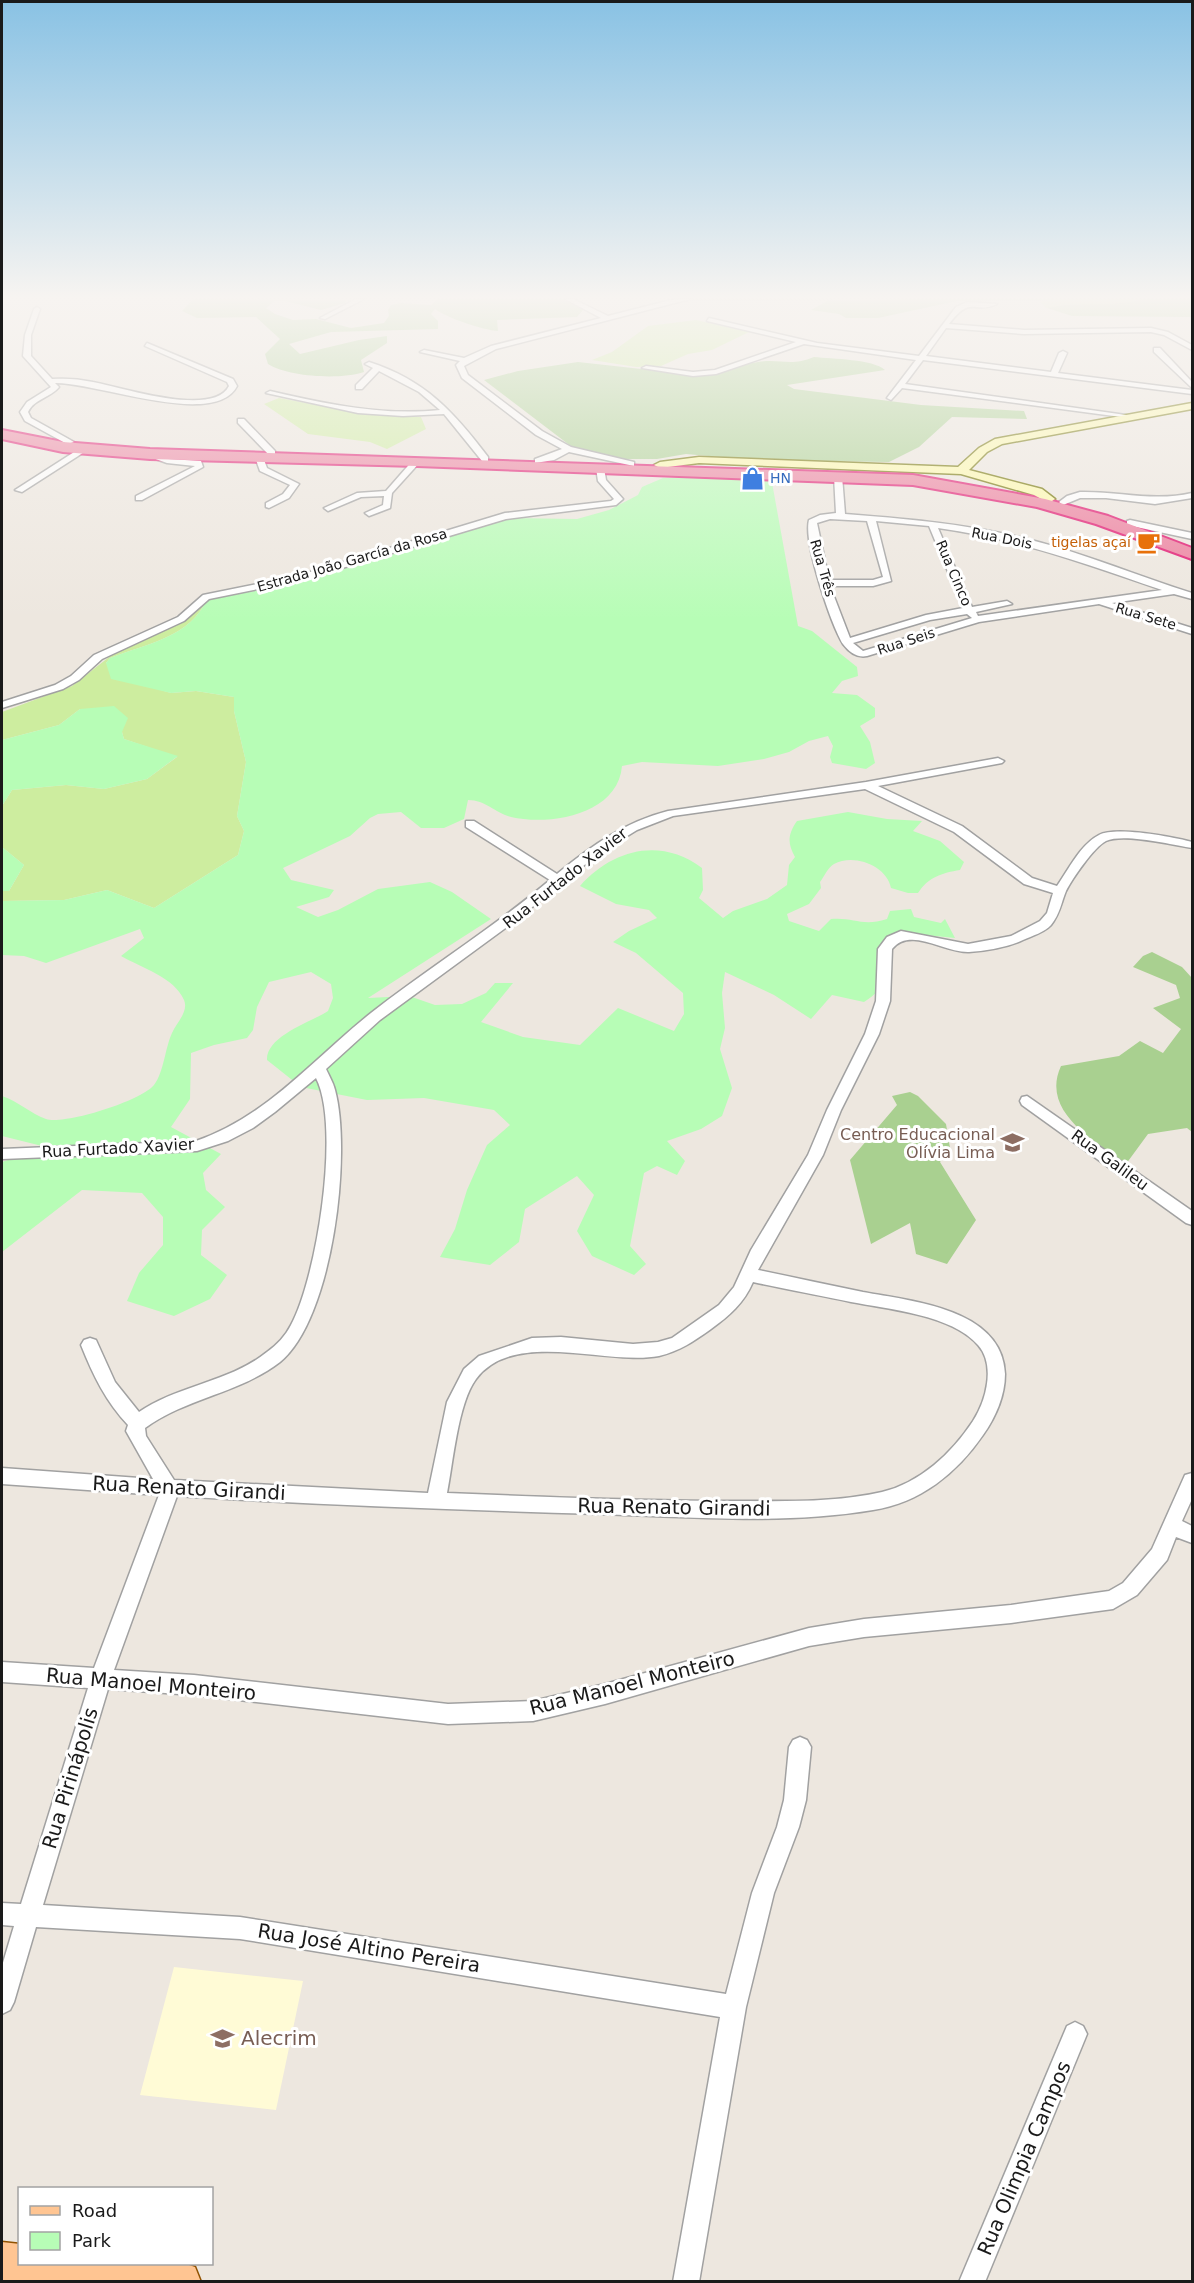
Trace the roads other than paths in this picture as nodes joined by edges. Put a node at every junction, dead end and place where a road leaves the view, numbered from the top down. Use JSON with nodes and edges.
{"nodes":[{"id":1,"x":28,"y":406,"type":"edge"},
{"id":2,"x":327,"y":406,"type":"edge"},
{"id":3,"x":441,"y":406,"type":"edge"},
{"id":4,"x":503,"y":406,"type":"edge"},
{"id":5,"x":1050,"y":406,"type":"edge"},
{"id":6,"x":1192,"y":406,"type":"edge"},
{"id":7,"x":448,"y":411,"type":"junction"},
{"id":8,"x":1129,"y":416,"type":"junction"},
{"id":9,"x":241,"y":421,"type":"dead end"},
{"id":10,"x":2,"y":430,"type":"edge"},
{"id":11,"x":2,"y":435,"type":"edge"},
{"id":12,"x":78,"y":446,"type":"junction"},
{"id":13,"x":568,"y":449,"type":"junction"},
{"id":14,"x":150,"y":454,"type":"junction"},
{"id":15,"x":265,"y":455,"type":"junction"},
{"id":16,"x":485,"y":459,"type":"junction"},
{"id":17,"x":417,"y":461,"type":"junction"},
{"id":18,"x":538,"y":461,"type":"junction"},
{"id":19,"x":631,"y":464,"type":"junction"},
{"id":20,"x":660,"y":465,"type":"junction"},
{"id":21,"x":600,"y":468,"type":"junction"},
{"id":22,"x":961,"y":471,"type":"junction"},
{"id":23,"x":838,"y":476,"type":"junction"},
{"id":24,"x":19,"y":489,"type":"dead end"},
{"id":25,"x":388,"y":493,"type":"junction"},
{"id":26,"x":1192,"y":496,"type":"edge"},
{"id":27,"x":139,"y":498,"type":"dead end"},
{"id":28,"x":1056,"y":500,"type":"junction"},
{"id":29,"x":268,"y":505,"type":"dead end"},
{"id":30,"x":328,"y":508,"type":"dead end"},
{"id":31,"x":369,"y":513,"type":"dead end"},
{"id":32,"x":841,"y":516,"type":"junction"},
{"id":33,"x":871,"y":518,"type":"junction"},
{"id":34,"x":1130,"y":523,"type":"junction"},
{"id":35,"x":933,"y":525,"type":"junction"},
{"id":36,"x":1192,"y":536,"type":"edge"},
{"id":37,"x":1192,"y":544,"type":"edge"},
{"id":38,"x":1192,"y":554,"type":"edge"},
{"id":39,"x":827,"y":583,"type":"junction"},
{"id":40,"x":1192,"y":586,"type":"edge"},
{"id":41,"x":1165,"y":588,"type":"junction"},
{"id":42,"x":1192,"y":596,"type":"edge"},
{"id":43,"x":1100,"y":602,"type":"junction"},
{"id":44,"x":968,"y":609,"type":"junction"},
{"id":45,"x":978,"y":619,"type":"junction"},
{"id":46,"x":1192,"y":631,"type":"edge"},
{"id":47,"x":847,"y":642,"type":"junction"},
{"id":48,"x":2,"y":705,"type":"edge"},
{"id":49,"x":998,"y":761,"type":"dead end"},
{"id":50,"x":866,"y":785,"type":"junction"},
{"id":51,"x":470,"y":824,"type":"dead end"},
{"id":52,"x":1192,"y":845,"type":"edge"},
{"id":53,"x":559,"y":880,"type":"junction"},
{"id":54,"x":1060,"y":891,"type":"junction"},
{"id":55,"x":318,"y":1068,"type":"junction"},
{"id":56,"x":1027,"y":1101,"type":"dead end"},
{"id":57,"x":2,"y":1154,"type":"edge"},
{"id":58,"x":1192,"y":1219,"type":"edge"},
{"id":59,"x":749,"y":1275,"type":"junction"},
{"id":60,"x":90,"y":1345,"type":"dead end"},
{"id":61,"x":138,"y":1423,"type":"junction"},
{"id":62,"x":2,"y":1476,"type":"edge"},
{"id":63,"x":1192,"y":1481,"type":"edge"},
{"id":64,"x":170,"y":1489,"type":"junction"},
{"id":65,"x":436,"y":1501,"type":"junction"},
{"id":66,"x":1171,"y":1525,"type":"junction"},
{"id":67,"x":1192,"y":1535,"type":"edge"},
{"id":68,"x":2,"y":1672,"type":"edge"},
{"id":69,"x":101,"y":1678,"type":"junction"},
{"id":70,"x":800,"y":1747,"type":"dead end"},
{"id":71,"x":2,"y":1914,"type":"edge"},
{"id":72,"x":26,"y":1916,"type":"junction"},
{"id":73,"x":2,"y":2002,"type":"edge"},
{"id":74,"x":734,"y":2007,"type":"junction"},
{"id":75,"x":1075,"y":2034,"type":"dead end"},
{"id":76,"x":2,"y":2263,"type":"edge"},
{"id":77,"x":18,"y":2265,"type":"edge"},
{"id":78,"x":21,"y":2265,"type":"edge"},
{"id":79,"x":180,"y":2282,"type":"edge"},
{"id":80,"x":686,"y":2282,"type":"edge"},
{"id":81,"x":972,"y":2282,"type":"edge"}],
"edges":[{"from":1,"to":12,"type":"street"},
{"from":2,"to":7,"type":"street"},
{"from":3,"to":7,"type":"street"},
{"from":4,"to":13,"type":"street"},
{"from":5,"to":8,"type":"street"},
{"from":6,"to":8,"type":"main road"},
{"from":7,"to":16,"type":"street"},
{"from":8,"to":22,"type":"main road"},
{"from":9,"to":15,"type":"street"},
{"from":10,"to":12,"type":"highway"},
{"from":11,"to":12,"type":"highway"},
{"from":12,"to":14,"type":"highway"},
{"from":12,"to":15,"type":"highway"},
{"from":12,"to":24,"type":"street"},
{"from":13,"to":18,"type":"street"},
{"from":13,"to":19,"type":"street"},
{"from":14,"to":15,"type":"highway"},
{"from":14,"to":27,"type":"street"},
{"from":15,"to":16,"type":"highway"},
{"from":15,"to":17,"type":"highway"},
{"from":15,"to":29,"type":"street"},
{"from":16,"to":18,"type":"highway"},
{"from":17,"to":21,"type":"highway"},
{"from":17,"to":25,"type":"street"},
{"from":18,"to":19,"type":"highway"},
{"from":19,"to":20,"type":"highway"},
{"from":20,"to":22,"type":"main road"},
{"from":20,"to":28,"type":"highway"},
{"from":21,"to":23,"type":"highway"},
{"from":21,"to":48,"type":"street","name":"Estrada João García da Rosa"},
{"from":22,"to":28,"type":"main road"},
{"from":23,"to":32,"type":"street"},
{"from":23,"to":38,"type":"highway"},
{"from":25,"to":30,"type":"street"},
{"from":25,"to":31,"type":"street"},
{"from":26,"to":28,"type":"street"},
{"from":28,"to":34,"type":"highway"},
{"from":32,"to":33,"type":"street","name":"Rua Dois"},
{"from":32,"to":39,"type":"street","name":"Rua Três"},
{"from":33,"to":35,"type":"street","name":"Rua Dois"},
{"from":33,"to":39,"type":"street"},
{"from":34,"to":36,"type":"street"},
{"from":34,"to":37,"type":"highway"},
{"from":35,"to":41,"type":"street","name":"Rua Dois"},
{"from":35,"to":44,"type":"street","name":"Rua Cinco"},
{"from":39,"to":47,"type":"street","name":"Rua Três"},
{"from":40,"to":41,"type":"street","name":"Rua Seis"},
{"from":41,"to":42,"type":"street","name":"Rua Dois"},
{"from":41,"to":43,"type":"street","name":"Rua Seis"},
{"from":41,"to":44,"type":"street","name":"Rua Seis"},
{"from":43,"to":45,"type":"street","name":"Rua Seis"},
{"from":43,"to":46,"type":"street","name":"Rua Sete"},
{"from":44,"to":45,"type":"street","name":"Rua Cinco"},
{"from":44,"to":47,"type":"street","name":"Rua Seis"},
{"from":45,"to":47,"type":"street","name":"Rua Seis"},
{"from":49,"to":50,"type":"street","name":"Rua Furtado Xavier"},
{"from":50,"to":53,"type":"street","name":"Rua Furtado Xavier"},
{"from":50,"to":54,"type":"street"},
{"from":51,"to":53,"type":"street"},
{"from":52,"to":54,"type":"street"},
{"from":53,"to":55,"type":"street","name":"Rua Furtado Xavier"},
{"from":54,"to":59,"type":"street"},
{"from":55,"to":57,"type":"street","name":"Rua Furtado Xavier"},
{"from":55,"to":61,"type":"street"},
{"from":56,"to":58,"type":"street","name":"Rua Galileu"},
{"from":59,"to":65,"type":"street"},
{"from":59,"to":65,"type":"street","name":"Rua Renato Girandi"},
{"from":60,"to":61,"type":"street"},
{"from":61,"to":64,"type":"street"},
{"from":62,"to":64,"type":"street","name":"Rua Renato Girandi"},
{"from":63,"to":66,"type":"street","name":"Rua Manoel Monteiro"},
{"from":64,"to":65,"type":"street","name":"Rua Renato Girandi"},
{"from":64,"to":69,"type":"street","name":"Rua Pirinápolis"},
{"from":66,"to":67,"type":"street"},
{"from":66,"to":69,"type":"street","name":"Rua Manoel Monteiro"},
{"from":68,"to":69,"type":"street","name":"Rua Manoel Monteiro"},
{"from":69,"to":72,"type":"street","name":"Rua Pirinápolis"},
{"from":70,"to":74,"type":"street"},
{"from":71,"to":72,"type":"street","name":"Rua José Altino Pereira"},
{"from":72,"to":73,"type":"street","name":"Rua Pirinápolis"},
{"from":72,"to":74,"type":"street","name":"Rua José Altino Pereira"},
{"from":74,"to":80,"type":"street"},
{"from":75,"to":81,"type":"street","name":"Rua Olimpia Campos"},
{"from":76,"to":77,"type":"main road"},
{"from":78,"to":79,"type":"main road"}]}
